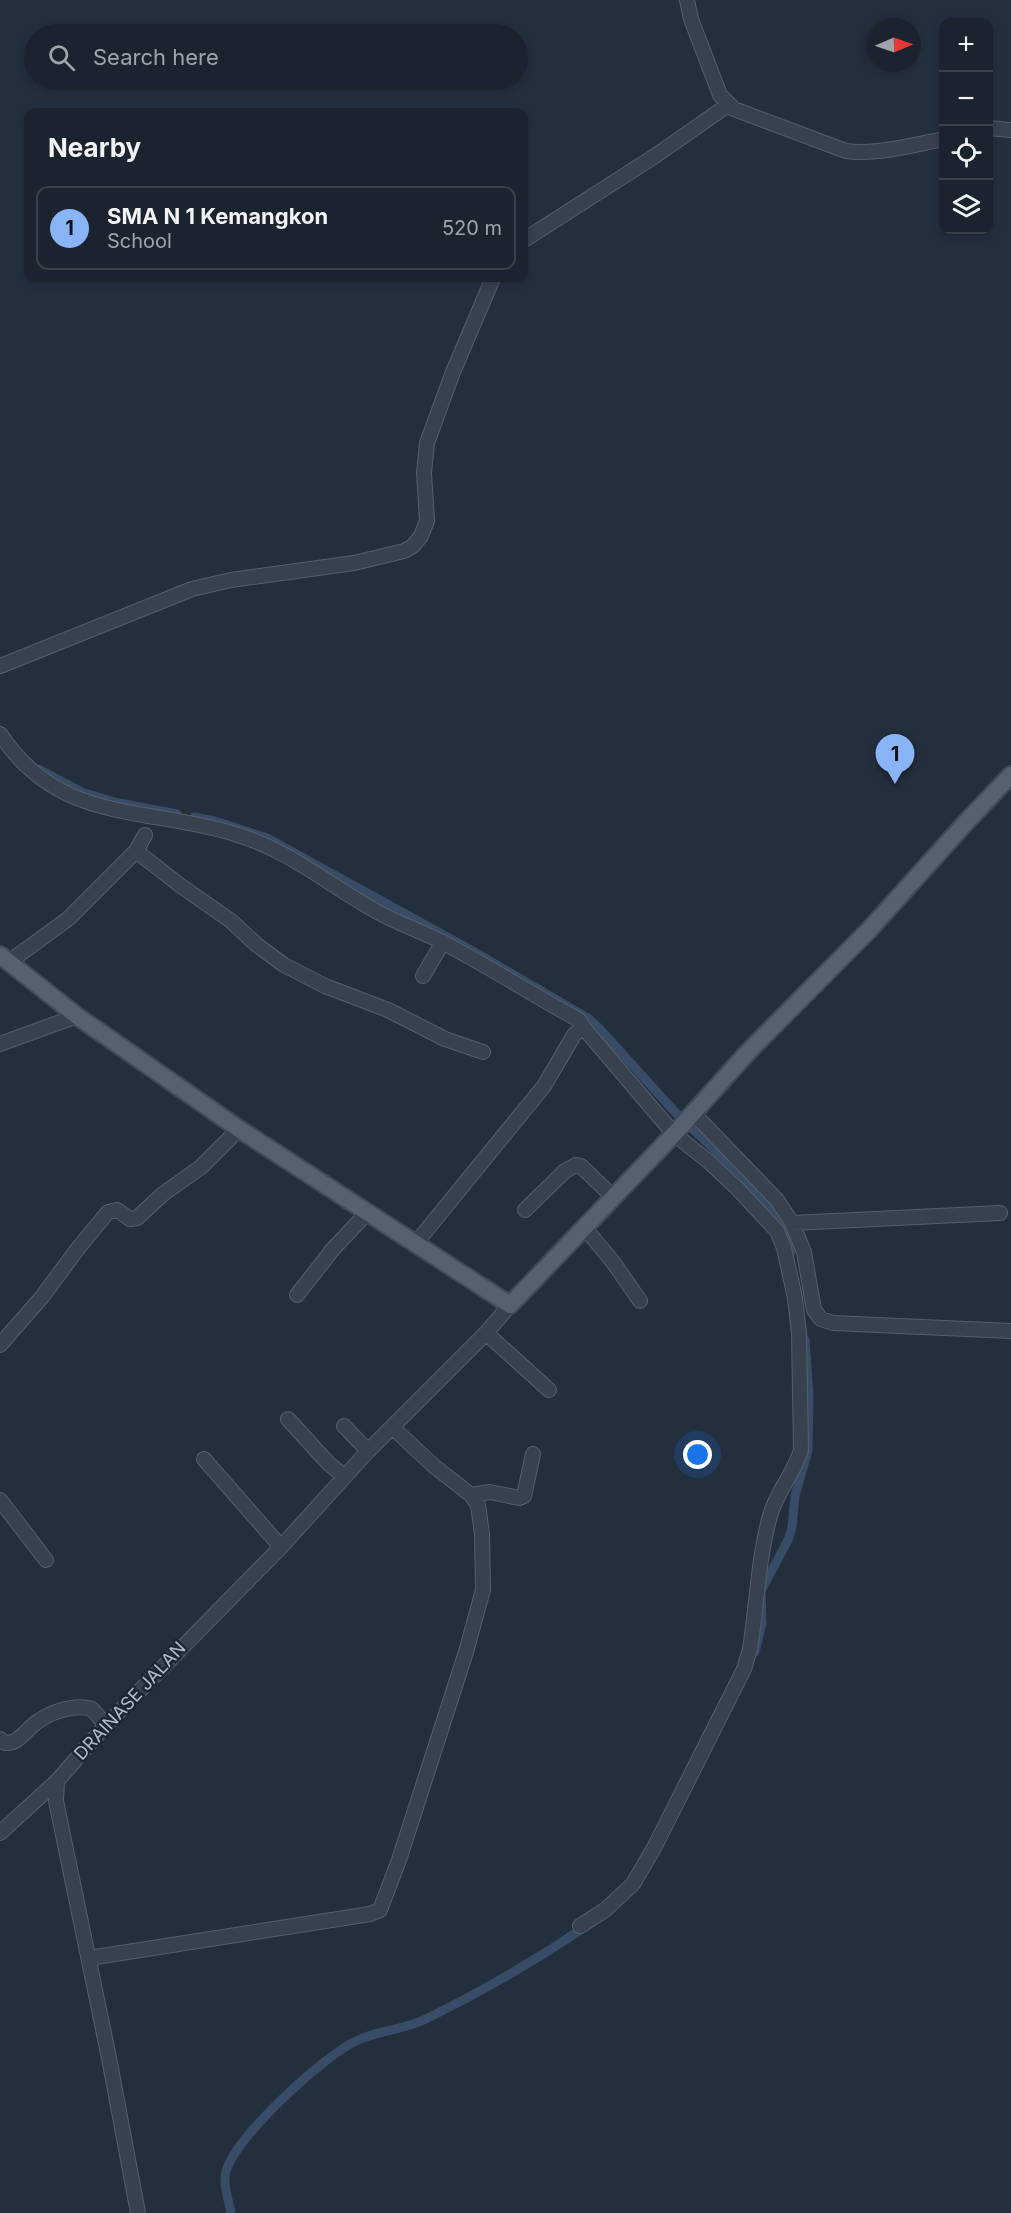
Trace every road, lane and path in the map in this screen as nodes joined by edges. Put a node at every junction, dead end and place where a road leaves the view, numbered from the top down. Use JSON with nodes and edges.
{"nodes":[{"id":1,"x":687,"y":0,"type":"edge"},
{"id":2,"x":728,"y":105,"type":"junction"},
{"id":3,"x":993,"y":128,"type":"edge"},
{"id":4,"x":1011,"y":130,"type":"edge"},
{"id":5,"x":939,"y":140,"type":"edge"},
{"id":6,"x":528,"y":237,"type":"edge"},
{"id":7,"x":491,"y":282,"type":"edge"},
{"id":8,"x":0,"y":666,"type":"edge"},
{"id":9,"x":0,"y":734,"type":"edge"},
{"id":10,"x":1011,"y":775,"type":"edge"},
{"id":11,"x":145,"y":835,"type":"dead end"},
{"id":12,"x":136,"y":851,"type":"junction"},
{"id":13,"x":443,"y":942,"type":"junction"},
{"id":14,"x":4,"y":958,"type":"edge"},
{"id":15,"x":423,"y":976,"type":"dead end"},
{"id":16,"x":77,"y":1016,"type":"junction"},
{"id":17,"x":583,"y":1027,"type":"junction"},
{"id":18,"x":0,"y":1044,"type":"edge"},
{"id":19,"x":483,"y":1052,"type":"dead end"},
{"id":20,"x":693,"y":1113,"type":"junction"},
{"id":21,"x":240,"y":1129,"type":"junction"},
{"id":22,"x":676,"y":1133,"type":"junction"},
{"id":23,"x":613,"y":1197,"type":"junction"},
{"id":24,"x":525,"y":1210,"type":"dead end"},
{"id":25,"x":367,"y":1213,"type":"junction"},
{"id":26,"x":1000,"y":1213,"type":"dead end"},
{"id":27,"x":792,"y":1223,"type":"junction"},
{"id":28,"x":585,"y":1227,"type":"junction"},
{"id":29,"x":416,"y":1243,"type":"junction"},
{"id":30,"x":297,"y":1295,"type":"dead end"},
{"id":31,"x":640,"y":1301,"type":"dead end"},
{"id":32,"x":510,"y":1305,"type":"junction"},
{"id":33,"x":1011,"y":1331,"type":"edge"},
{"id":34,"x":486,"y":1333,"type":"junction"},
{"id":35,"x":0,"y":1345,"type":"edge"},
{"id":36,"x":549,"y":1390,"type":"dead end"},
{"id":37,"x":288,"y":1419,"type":"dead end"},
{"id":38,"x":344,"y":1426,"type":"dead end"},
{"id":39,"x":392,"y":1427,"type":"junction"},
{"id":40,"x":368,"y":1451,"type":"junction"},
{"id":41,"x":533,"y":1454,"type":"dead end"},
{"id":42,"x":204,"y":1459,"type":"dead end"},
{"id":43,"x":345,"y":1476,"type":"junction"},
{"id":44,"x":471,"y":1496,"type":"junction"},
{"id":45,"x":0,"y":1500,"type":"edge"},
{"id":46,"x":280,"y":1547,"type":"junction"},
{"id":47,"x":46,"y":1560,"type":"dead end"},
{"id":48,"x":106,"y":1725,"type":"junction"},
{"id":49,"x":0,"y":1739,"type":"edge"},
{"id":50,"x":57,"y":1781,"type":"junction"},
{"id":51,"x":0,"y":1833,"type":"edge"},
{"id":52,"x":580,"y":1926,"type":"dead end"},
{"id":53,"x":89,"y":1958,"type":"junction"},
{"id":54,"x":138,"y":2213,"type":"edge"}],
"edges":[{"from":1,"to":2,"type":"street"},
{"from":2,"to":5,"type":"street"},
{"from":2,"to":6,"type":"street"},
{"from":3,"to":4,"type":"street"},
{"from":7,"to":8,"type":"street"},
{"from":9,"to":13,"type":"street"},
{"from":10,"to":20,"type":"main road"},
{"from":11,"to":12,"type":"street"},
{"from":12,"to":14,"type":"street"},
{"from":12,"to":19,"type":"street"},
{"from":13,"to":15,"type":"street"},
{"from":13,"to":17,"type":"street"},
{"from":14,"to":16,"type":"main road"},
{"from":16,"to":18,"type":"street"},
{"from":16,"to":21,"type":"main road"},
{"from":17,"to":22,"type":"street"},
{"from":17,"to":29,"type":"street"},
{"from":20,"to":22,"type":"main road"},
{"from":20,"to":27,"type":"street"},
{"from":21,"to":25,"type":"main road"},
{"from":21,"to":35,"type":"street"},
{"from":22,"to":23,"type":"main road"},
{"from":22,"to":52,"type":"street"},
{"from":23,"to":24,"type":"street"},
{"from":23,"to":28,"type":"main road"},
{"from":25,"to":29,"type":"main road"},
{"from":25,"to":30,"type":"street"},
{"from":26,"to":27,"type":"street"},
{"from":27,"to":33,"type":"street"},
{"from":28,"to":31,"type":"street"},
{"from":28,"to":32,"type":"main road"},
{"from":29,"to":32,"type":"main road"},
{"from":32,"to":34,"type":"street","name":"DRAINASE JALAN"},
{"from":34,"to":36,"type":"street"},
{"from":34,"to":39,"type":"street","name":"DRAINASE JALAN"},
{"from":37,"to":43,"type":"street"},
{"from":38,"to":40,"type":"street"},
{"from":39,"to":40,"type":"street","name":"DRAINASE JALAN"},
{"from":39,"to":44,"type":"street"},
{"from":40,"to":43,"type":"street","name":"DRAINASE JALAN"},
{"from":41,"to":44,"type":"street"},
{"from":42,"to":46,"type":"street"},
{"from":43,"to":46,"type":"street","name":"DRAINASE JALAN"},
{"from":44,"to":53,"type":"street"},
{"from":45,"to":47,"type":"street"},
{"from":46,"to":48,"type":"street","name":"DRAINASE JALAN"},
{"from":48,"to":49,"type":"street"},
{"from":48,"to":50,"type":"street","name":"DRAINASE JALAN"},
{"from":50,"to":51,"type":"street","name":"DRAINASE JALAN"},
{"from":50,"to":53,"type":"street"},
{"from":53,"to":54,"type":"street"}]}
